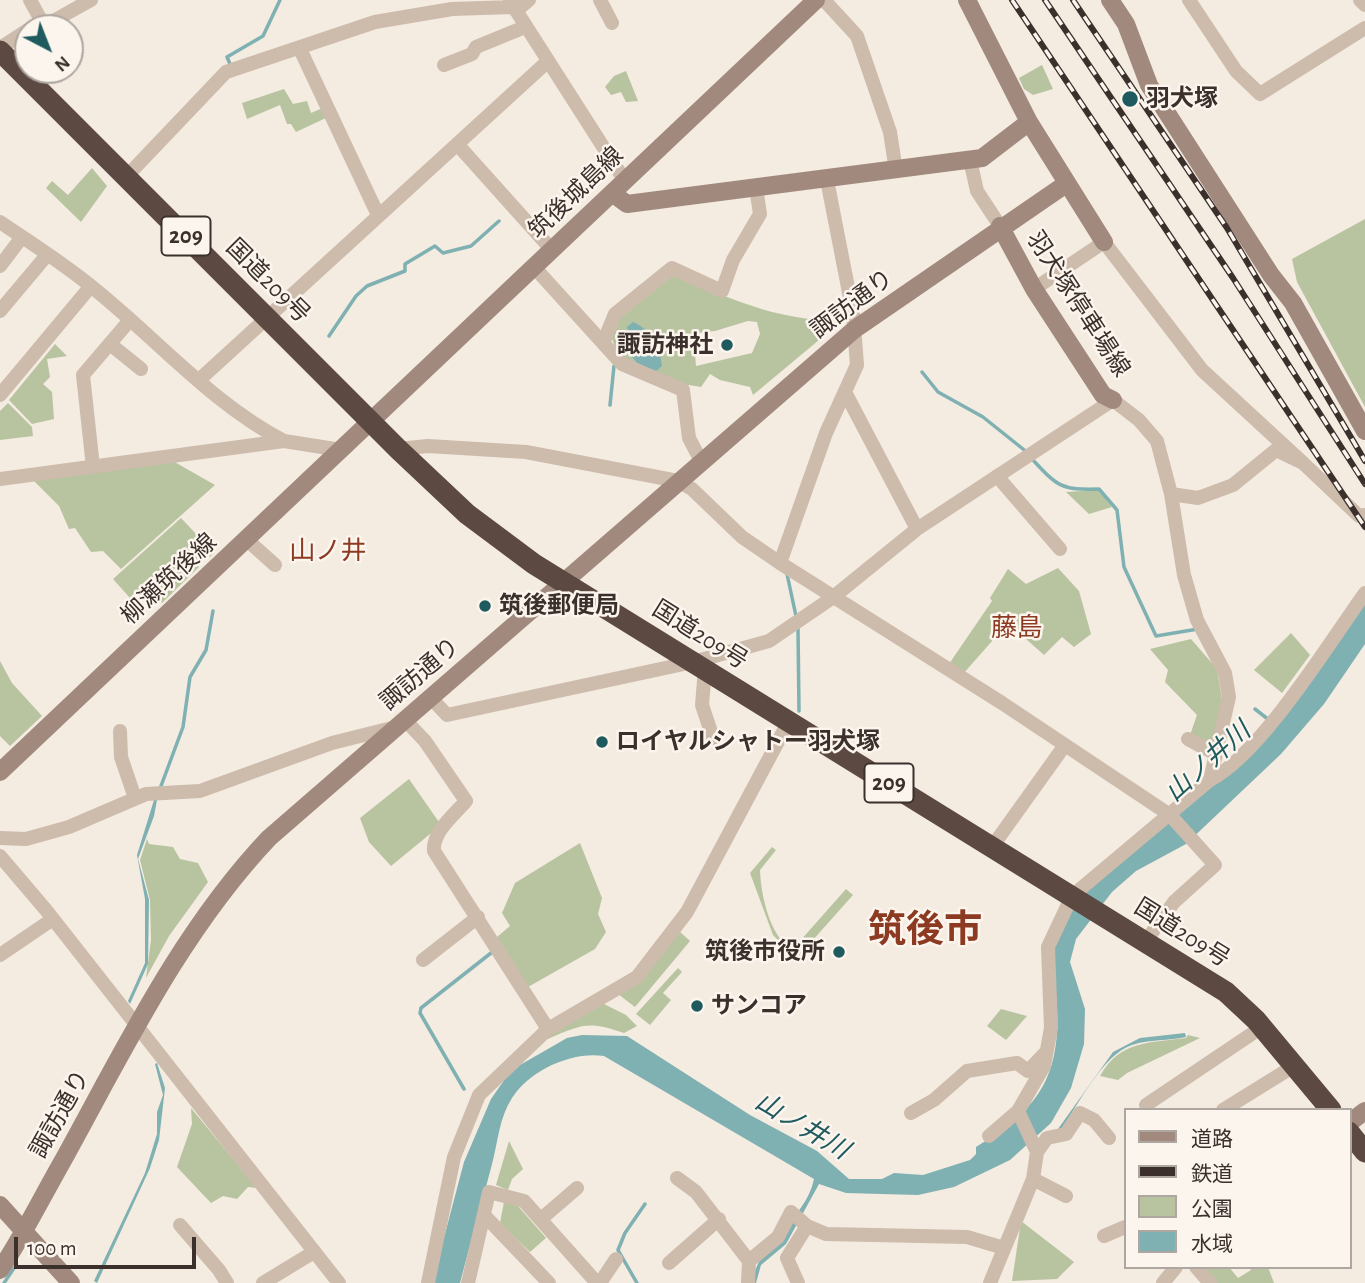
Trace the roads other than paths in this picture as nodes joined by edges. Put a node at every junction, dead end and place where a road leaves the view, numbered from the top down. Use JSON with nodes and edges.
{"nodes":[{"id":1,"x":91,"y":0,"type":"edge"},
{"id":2,"x":529,"y":0,"type":"edge"},
{"id":3,"x":600,"y":0,"type":"edge"},
{"id":4,"x":816,"y":0,"type":"edge"},
{"id":5,"x":824,"y":0,"type":"edge"},
{"id":6,"x":967,"y":0,"type":"edge"},
{"id":7,"x":1110,"y":0,"type":"edge"},
{"id":8,"x":1189,"y":0,"type":"edge"},
{"id":9,"x":1360,"y":0,"type":"edge"},
{"id":10,"x":1365,"y":5,"type":"edge"},
{"id":11,"x":513,"y":6,"type":"edge"},
{"id":12,"x":66,"y":14,"type":"edge"},
{"id":13,"x":612,"y":23,"type":"dead end"},
{"id":14,"x":525,"y":27,"type":"junction"},
{"id":15,"x":1365,"y":27,"type":"edge"},
{"id":16,"x":0,"y":49,"type":"edge"},
{"id":17,"x":300,"y":50,"type":"junction"},
{"id":18,"x":547,"y":62,"type":"junction"},
{"id":19,"x":444,"y":65,"type":"dead end"},
{"id":20,"x":1030,"y":122,"type":"junction"},
{"id":21,"x":457,"y":144,"type":"junction"},
{"id":22,"x":970,"y":160,"type":"junction"},
{"id":23,"x":896,"y":171,"type":"junction"},
{"id":24,"x":127,"y":176,"type":"junction"},
{"id":25,"x":1066,"y":184,"type":"junction"},
{"id":26,"x":828,"y":185,"type":"dead end"},
{"id":27,"x":619,"y":187,"type":"junction"},
{"id":28,"x":757,"y":194,"type":"dead end"},
{"id":29,"x":378,"y":215,"type":"junction"},
{"id":30,"x":0,"y":222,"type":"edge"},
{"id":31,"x":1000,"y":226,"type":"junction"},
{"id":32,"x":22,"y":237,"type":"junction"},
{"id":33,"x":1104,"y":242,"type":"junction"},
{"id":34,"x":552,"y":250,"type":"junction"},
{"id":35,"x":47,"y":255,"type":"junction"},
{"id":36,"x":0,"y":266,"type":"edge"},
{"id":37,"x":534,"y":267,"type":"junction"},
{"id":38,"x":92,"y":286,"type":"junction"},
{"id":39,"x":1034,"y":289,"type":"junction"},
{"id":40,"x":0,"y":311,"type":"edge"},
{"id":41,"x":266,"y":316,"type":"junction"},
{"id":42,"x":131,"y":320,"type":"junction"},
{"id":43,"x":855,"y":329,"type":"junction"},
{"id":44,"x":603,"y":343,"type":"junction"},
{"id":45,"x":110,"y":344,"type":"junction"},
{"id":46,"x":141,"y":369,"type":"dead end"},
{"id":47,"x":199,"y":380,"type":"junction"},
{"id":48,"x":845,"y":392,"type":"junction"},
{"id":49,"x":0,"y":395,"type":"edge"},
{"id":50,"x":1113,"y":400,"type":"junction"},
{"id":51,"x":371,"y":422,"type":"junction"},
{"id":52,"x":1365,"y":431,"type":"edge"},
{"id":53,"x":284,"y":441,"type":"junction"},
{"id":54,"x":398,"y":449,"type":"junction"},
{"id":55,"x":341,"y":450,"type":"junction"},
{"id":56,"x":701,"y":461,"type":"junction"},
{"id":57,"x":1303,"y":463,"type":"junction"},
{"id":58,"x":93,"y":467,"type":"junction"},
{"id":59,"x":997,"y":477,"type":"junction"},
{"id":60,"x":0,"y":479,"type":"edge"},
{"id":61,"x":678,"y":481,"type":"junction"},
{"id":62,"x":1171,"y":494,"type":"junction"},
{"id":63,"x":1363,"y":518,"type":"edge"},
{"id":64,"x":917,"y":529,"type":"junction"},
{"id":65,"x":246,"y":539,"type":"junction"},
{"id":66,"x":1060,"y":549,"type":"dead end"},
{"id":67,"x":780,"y":564,"type":"junction"},
{"id":68,"x":275,"y":565,"type":"dead end"},
{"id":69,"x":564,"y":582,"type":"junction"},
{"id":70,"x":1365,"y":593,"type":"edge"},
{"id":71,"x":832,"y":598,"type":"junction"},
{"id":72,"x":699,"y":665,"type":"junction"},
{"id":73,"x":430,"y":697,"type":"junction"},
{"id":74,"x":789,"y":721,"type":"junction"},
{"id":75,"x":401,"y":723,"type":"junction"},
{"id":76,"x":120,"y":731,"type":"dead end"},
{"id":77,"x":713,"y":738,"type":"dead end"},
{"id":78,"x":1188,"y":739,"type":"dead end"},
{"id":79,"x":1065,"y":745,"type":"junction"},
{"id":80,"x":1216,"y":754,"type":"junction"},
{"id":81,"x":0,"y":772,"type":"edge"},
{"id":82,"x":1210,"y":780,"type":"junction"},
{"id":83,"x":135,"y":798,"type":"junction"},
{"id":84,"x":1171,"y":816,"type":"junction"},
{"id":85,"x":0,"y":838,"type":"edge"},
{"id":86,"x":992,"y":847,"type":"junction"},
{"id":87,"x":0,"y":856,"type":"edge"},
{"id":88,"x":1072,"y":896,"type":"junction"},
{"id":89,"x":478,"y":917,"type":"junction"},
{"id":90,"x":53,"y":919,"type":"junction"},
{"id":91,"x":1146,"y":941,"type":"junction"},
{"id":92,"x":0,"y":955,"type":"edge"},
{"id":93,"x":423,"y":960,"type":"dead end"},
{"id":94,"x":1262,"y":1027,"type":"junction"},
{"id":95,"x":136,"y":1028,"type":"junction"},
{"id":96,"x":548,"y":1029,"type":"junction"},
{"id":97,"x":1050,"y":1048,"type":"junction"},
{"id":98,"x":1294,"y":1066,"type":"junction"},
{"id":99,"x":1146,"y":1104,"type":"dead end"},
{"id":100,"x":1226,"y":1108,"type":"edge"},
{"id":101,"x":1329,"y":1108,"type":"edge"},
{"id":102,"x":1018,"y":1111,"type":"junction"},
{"id":103,"x":1365,"y":1111,"type":"edge"},
{"id":104,"x":911,"y":1114,"type":"dead end"},
{"id":105,"x":1351,"y":1122,"type":"edge"},
{"id":106,"x":1351,"y":1134,"type":"edge"},
{"id":107,"x":989,"y":1136,"type":"dead end"},
{"id":108,"x":1109,"y":1138,"type":"dead end"},
{"id":109,"x":1036,"y":1150,"type":"junction"},
{"id":110,"x":1365,"y":1152,"type":"edge"},
{"id":111,"x":677,"y":1178,"type":"dead end"},
{"id":112,"x":1033,"y":1179,"type":"junction"},
{"id":113,"x":577,"y":1188,"type":"dead end"},
{"id":114,"x":1066,"y":1196,"type":"dead end"},
{"id":115,"x":0,"y":1205,"type":"edge"},
{"id":116,"x":485,"y":1216,"type":"junction"},
{"id":117,"x":541,"y":1219,"type":"junction"},
{"id":118,"x":719,"y":1219,"type":"junction"},
{"id":119,"x":180,"y":1225,"type":"dead end"},
{"id":120,"x":807,"y":1226,"type":"junction"},
{"id":121,"x":1124,"y":1227,"type":"edge"},
{"id":122,"x":24,"y":1231,"type":"junction"},
{"id":123,"x":1104,"y":1236,"type":"dead end"},
{"id":124,"x":1004,"y":1248,"type":"junction"},
{"id":125,"x":314,"y":1252,"type":"junction"},
{"id":126,"x":616,"y":1259,"type":"dead end"},
{"id":127,"x":749,"y":1261,"type":"junction"},
{"id":128,"x":669,"y":1263,"type":"dead end"},
{"id":129,"x":1174,"y":1269,"type":"edge"},
{"id":130,"x":1198,"y":1269,"type":"edge"},
{"id":131,"x":0,"y":1270,"type":"edge"},
{"id":132,"x":71,"y":1283,"type":"edge"},
{"id":133,"x":227,"y":1283,"type":"edge"},
{"id":134,"x":263,"y":1283,"type":"edge"},
{"id":135,"x":339,"y":1283,"type":"edge"},
{"id":136,"x":428,"y":1283,"type":"edge"},
{"id":137,"x":468,"y":1283,"type":"edge"},
{"id":138,"x":549,"y":1283,"type":"edge"},
{"id":139,"x":598,"y":1283,"type":"edge"},
{"id":140,"x":748,"y":1283,"type":"edge"},
{"id":141,"x":798,"y":1283,"type":"edge"},
{"id":142,"x":990,"y":1283,"type":"edge"},
{"id":143,"x":1163,"y":1283,"type":"edge"},
{"id":144,"x":1210,"y":1283,"type":"edge"}],
"edges":[{"from":1,"to":12,"type":"street"},
{"from":2,"to":11,"type":"street"},
{"from":3,"to":13,"type":"street"},
{"from":4,"to":27,"type":"street","name":"筑後城島線"},
{"from":5,"to":23,"type":"street"},
{"from":6,"to":20,"type":"street"},
{"from":7,"to":52,"type":"street"},
{"from":8,"to":15,"type":"street"},
{"from":9,"to":10,"type":"street"},
{"from":11,"to":14,"type":"street"},
{"from":11,"to":17,"type":"street"},
{"from":14,"to":18,"type":"street"},
{"from":14,"to":19,"type":"street"},
{"from":16,"to":24,"type":"highway","name":"国道209号","number":"209"},
{"from":17,"to":24,"type":"street"},
{"from":17,"to":29,"type":"street"},
{"from":18,"to":21,"type":"street"},
{"from":18,"to":27,"type":"street"},
{"from":20,"to":22,"type":"street"},
{"from":20,"to":25,"type":"street"},
{"from":21,"to":29,"type":"street"},
{"from":21,"to":34,"type":"street"},
{"from":22,"to":23,"type":"street"},
{"from":22,"to":31,"type":"street"},
{"from":23,"to":27,"type":"street"},
{"from":24,"to":41,"type":"highway","name":"国道209号","number":"209"},
{"from":25,"to":31,"type":"street","name":"羽犬塚停車場線"},
{"from":25,"to":33,"type":"street"},
{"from":26,"to":43,"type":"street"},
{"from":27,"to":34,"type":"street","name":"筑後城島線"},
{"from":28,"to":44,"type":"street"},
{"from":29,"to":41,"type":"street"},
{"from":30,"to":32,"type":"street"},
{"from":31,"to":39,"type":"street","name":"羽犬塚停車場線"},
{"from":31,"to":43,"type":"street","name":"諏訪通り"},
{"from":32,"to":35,"type":"street"},
{"from":32,"to":36,"type":"street"},
{"from":33,"to":39,"type":"street"},
{"from":33,"to":57,"type":"street"},
{"from":34,"to":37,"type":"street","name":"筑後城島線"},
{"from":35,"to":38,"type":"street"},
{"from":35,"to":40,"type":"street"},
{"from":37,"to":44,"type":"street"},
{"from":37,"to":51,"type":"street","name":"筑後城島線"},
{"from":38,"to":42,"type":"street"},
{"from":38,"to":49,"type":"street"},
{"from":39,"to":50,"type":"street","name":"羽犬塚停車場線"},
{"from":41,"to":47,"type":"street"},
{"from":41,"to":51,"type":"highway","name":"国道209号","number":"209"},
{"from":42,"to":45,"type":"street"},
{"from":42,"to":47,"type":"street"},
{"from":43,"to":48,"type":"street"},
{"from":43,"to":56,"type":"street","name":"諏訪通り"},
{"from":44,"to":56,"type":"street"},
{"from":45,"to":46,"type":"street"},
{"from":45,"to":58,"type":"street"},
{"from":47,"to":53,"type":"street"},
{"from":48,"to":64,"type":"street"},
{"from":48,"to":67,"type":"street"},
{"from":50,"to":59,"type":"street"},
{"from":50,"to":62,"type":"street"},
{"from":51,"to":54,"type":"highway","name":"国道209号","number":"209"},
{"from":51,"to":55,"type":"street","name":"柳瀬筑後線"},
{"from":53,"to":55,"type":"street"},
{"from":53,"to":58,"type":"street"},
{"from":54,"to":61,"type":"street"},
{"from":54,"to":69,"type":"highway","name":"国道209号","number":"209"},
{"from":55,"to":65,"type":"street","name":"柳瀬筑後線"},
{"from":56,"to":61,"type":"street","name":"諏訪通り"},
{"from":57,"to":62,"type":"street"},
{"from":57,"to":63,"type":"street"},
{"from":58,"to":60,"type":"street"},
{"from":59,"to":64,"type":"street"},
{"from":59,"to":66,"type":"street"},
{"from":61,"to":67,"type":"street"},
{"from":61,"to":69,"type":"street","name":"諏訪通り"},
{"from":62,"to":80,"type":"street"},
{"from":64,"to":71,"type":"street"},
{"from":65,"to":68,"type":"street"},
{"from":65,"to":81,"type":"street","name":"柳瀬筑後線"},
{"from":67,"to":71,"type":"street"},
{"from":69,"to":72,"type":"highway","name":"国道209号","number":"209"},
{"from":69,"to":73,"type":"street","name":"諏訪通り"},
{"from":70,"to":82,"type":"street"},
{"from":71,"to":72,"type":"street"},
{"from":71,"to":79,"type":"street"},
{"from":72,"to":73,"type":"street"},
{"from":72,"to":74,"type":"highway","name":"国道209号","number":"209"},
{"from":72,"to":77,"type":"street"},
{"from":73,"to":75,"type":"street","name":"諏訪通り"},
{"from":74,"to":86,"type":"highway","name":"国道209号","number":"209"},
{"from":74,"to":96,"type":"street"},
{"from":75,"to":83,"type":"street"},
{"from":75,"to":89,"type":"street"},
{"from":75,"to":95,"type":"street","name":"諏訪通り"},
{"from":76,"to":83,"type":"street"},
{"from":78,"to":80,"type":"street"},
{"from":79,"to":84,"type":"street"},
{"from":79,"to":86,"type":"street"},
{"from":80,"to":82,"type":"street"},
{"from":82,"to":84,"type":"street"},
{"from":83,"to":85,"type":"street"},
{"from":84,"to":88,"type":"street"},
{"from":84,"to":91,"type":"street"},
{"from":86,"to":88,"type":"highway","name":"国道209号","number":"209"},
{"from":87,"to":90,"type":"street"},
{"from":88,"to":91,"type":"highway","name":"国道209号","number":"209"},
{"from":88,"to":97,"type":"street"},
{"from":89,"to":93,"type":"street"},
{"from":89,"to":96,"type":"street"},
{"from":90,"to":92,"type":"street"},
{"from":90,"to":95,"type":"street"},
{"from":91,"to":94,"type":"highway","name":"国道209号","number":"209"},
{"from":94,"to":98,"type":"highway","name":"国道209号","number":"209"},
{"from":94,"to":99,"type":"street"},
{"from":95,"to":122,"type":"street","name":"諏訪通り"},
{"from":95,"to":125,"type":"street"},
{"from":96,"to":136,"type":"street"},
{"from":97,"to":102,"type":"street"},
{"from":97,"to":104,"type":"street"},
{"from":98,"to":100,"type":"street"},
{"from":98,"to":101,"type":"highway","name":"国道209号","number":"209"},
{"from":102,"to":107,"type":"street"},
{"from":102,"to":109,"type":"street"},
{"from":103,"to":105,"type":"street"},
{"from":106,"to":110,"type":"highway"},
{"from":108,"to":109,"type":"street"},
{"from":109,"to":112,"type":"street"},
{"from":111,"to":118,"type":"street"},
{"from":112,"to":114,"type":"street"},
{"from":112,"to":124,"type":"street"},
{"from":113,"to":117,"type":"street"},
{"from":115,"to":122,"type":"street"},
{"from":116,"to":117,"type":"street"},
{"from":116,"to":137,"type":"street"},
{"from":116,"to":138,"type":"street"},
{"from":117,"to":139,"type":"street"},
{"from":118,"to":127,"type":"street"},
{"from":118,"to":128,"type":"street"},
{"from":119,"to":133,"type":"street"},
{"from":120,"to":124,"type":"street"},
{"from":120,"to":127,"type":"street"},
{"from":120,"to":141,"type":"street"},
{"from":121,"to":123,"type":"street"},
{"from":122,"to":131,"type":"street","name":"諏訪通り"},
{"from":122,"to":132,"type":"street"},
{"from":124,"to":142,"type":"street"},
{"from":125,"to":134,"type":"street"},
{"from":125,"to":135,"type":"street"},
{"from":126,"to":139,"type":"street"},
{"from":127,"to":140,"type":"street"},
{"from":129,"to":143,"type":"street"},
{"from":130,"to":144,"type":"street"}]}
